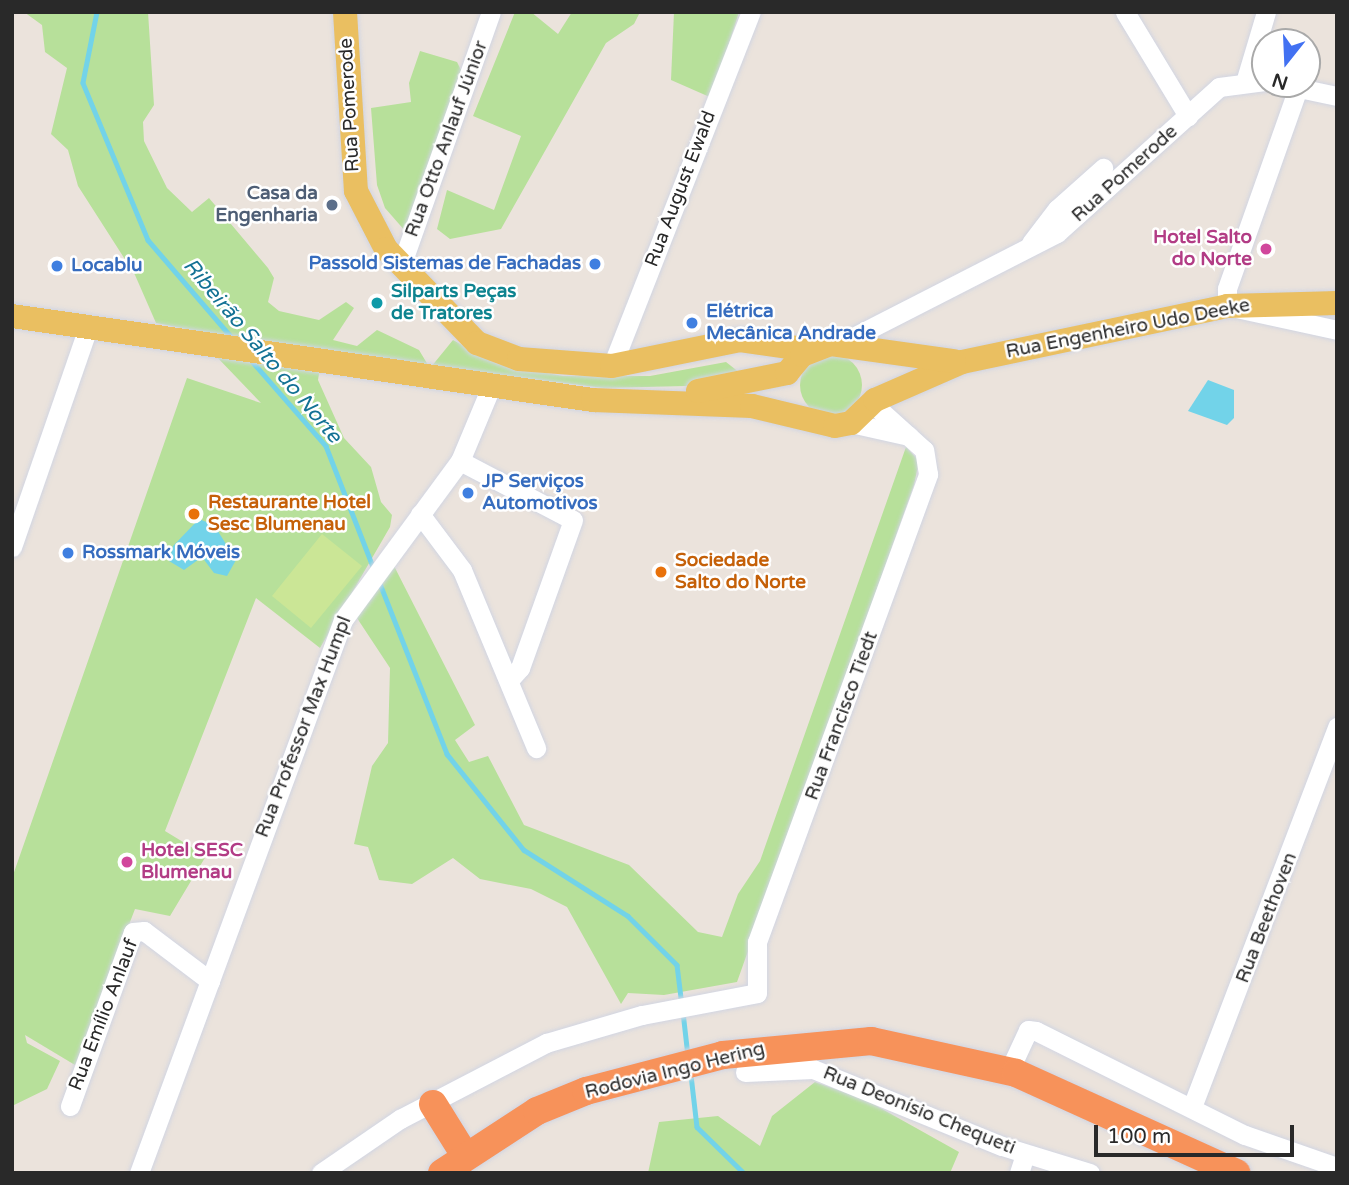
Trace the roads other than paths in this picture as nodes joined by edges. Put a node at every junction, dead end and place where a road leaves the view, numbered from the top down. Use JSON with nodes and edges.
{"nodes":[{"id":1,"x":345,"y":12,"type":"edge"},
{"id":2,"x":751,"y":12,"type":"edge"},
{"id":3,"x":1125,"y":12,"type":"edge"},
{"id":4,"x":491,"y":13,"type":"edge"},
{"id":5,"x":1251,"y":81,"type":"edge"},
{"id":6,"x":1285,"y":98,"type":"edge"},
{"id":7,"x":1188,"y":116,"type":"junction"},
{"id":8,"x":1103,"y":168,"type":"dead end"},
{"id":9,"x":1029,"y":247,"type":"junction"},
{"id":10,"x":401,"y":266,"type":"junction"},
{"id":11,"x":1337,"y":303,"type":"edge"},
{"id":12,"x":1227,"y":306,"type":"junction"},
{"id":13,"x":12,"y":316,"type":"edge"},
{"id":14,"x":88,"y":327,"type":"junction"},
{"id":15,"x":1337,"y":330,"type":"edge"},
{"id":16,"x":858,"y":343,"type":"junction"},
{"id":17,"x":702,"y":349,"type":"junction"},
{"id":18,"x":810,"y":350,"type":"junction"},
{"id":19,"x":962,"y":362,"type":"junction"},
{"id":20,"x":612,"y":366,"type":"junction"},
{"id":21,"x":788,"y":371,"type":"junction"},
{"id":22,"x":491,"y":387,"type":"junction"},
{"id":23,"x":554,"y":394,"type":"junction"},
{"id":24,"x":874,"y":402,"type":"junction"},
{"id":25,"x":800,"y":414,"type":"junction"},
{"id":26,"x":851,"y":424,"type":"junction"},
{"id":27,"x":909,"y":436,"type":"junction"},
{"id":28,"x":460,"y":461,"type":"junction"},
{"id":29,"x":421,"y":514,"type":"junction"},
{"id":30,"x":12,"y":547,"type":"edge"},
{"id":31,"x":510,"y":679,"type":"junction"},
{"id":32,"x":1337,"y":727,"type":"edge"},
{"id":33,"x":536,"y":748,"type":"dead end"},
{"id":34,"x":210,"y":981,"type":"junction"},
{"id":35,"x":745,"y":1072,"type":"dead end"},
{"id":36,"x":1009,"y":1072,"type":"junction"},
{"id":37,"x":433,"y":1104,"type":"junction"},
{"id":38,"x":70,"y":1106,"type":"dead end"},
{"id":39,"x":1192,"y":1107,"type":"junction"},
{"id":40,"x":466,"y":1157,"type":"junction"},
{"id":41,"x":1022,"y":1163,"type":"edge"},
{"id":42,"x":1337,"y":1167,"type":"edge"},
{"id":43,"x":139,"y":1173,"type":"edge"},
{"id":44,"x":321,"y":1173,"type":"edge"},
{"id":45,"x":442,"y":1173,"type":"edge"},
{"id":46,"x":1090,"y":1173,"type":"edge"},
{"id":47,"x":1236,"y":1173,"type":"edge"}],
"edges":[{"from":1,"to":10,"type":"main road","name":"Rua Pomerode"},
{"from":2,"to":20,"type":"street","name":"Rua August Ewald"},
{"from":3,"to":7,"type":"street"},
{"from":4,"to":10,"type":"street","name":"Rua Otto Anlauf Júnior"},
{"from":5,"to":7,"type":"street","name":"Rua Pomerode"},
{"from":6,"to":12,"type":"street"},
{"from":7,"to":9,"type":"street","name":"Rua Pomerode"},
{"from":8,"to":9,"type":"street"},
{"from":9,"to":16,"type":"street","name":"Rua Pomerode"},
{"from":10,"to":20,"type":"main road","name":"Rua Pomerode"},
{"from":11,"to":12,"type":"main road","name":"Rua Engenheiro Udo Deeke"},
{"from":12,"to":15,"type":"street"},
{"from":12,"to":19,"type":"main road","name":"Rua Engenheiro Udo Deeke"},
{"from":13,"to":14,"type":"main road","name":"Rua Engenheiro Udo Deeke"},
{"from":14,"to":22,"type":"main road","name":"Rua Engenheiro Udo Deeke"},
{"from":14,"to":30,"type":"street"},
{"from":16,"to":18,"type":"main road","name":"Rua Engenheiro Udo Deeke"},
{"from":16,"to":19,"type":"main road","name":"Rua Engenheiro Udo Deeke"},
{"from":16,"to":24,"type":"main road"},
{"from":17,"to":18,"type":"main road","name":"Rua Pomerode"},
{"from":17,"to":20,"type":"main road","name":"Rua Pomerode"},
{"from":17,"to":21,"type":"main road","name":"Rua Pomerode"},
{"from":18,"to":21,"type":"main road","name":"Rua Engenheiro Udo Deeke"},
{"from":19,"to":24,"type":"main road","name":"Rua Engenheiro Udo Deeke"},
{"from":21,"to":23,"type":"main road","name":"Rua Engenheiro Udo Deeke"},
{"from":21,"to":25,"type":"main road"},
{"from":22,"to":23,"type":"main road","name":"Rua Engenheiro Udo Deeke"},
{"from":22,"to":28,"type":"street","name":"Rua Professor Max Humpl"},
{"from":23,"to":25,"type":"main road","name":"Rua Engenheiro Udo Deeke"},
{"from":24,"to":26,"type":"main road","name":"Rua Engenheiro Udo Deeke"},
{"from":24,"to":27,"type":"street","name":"Rua Francisco Tiedt"},
{"from":25,"to":26,"type":"main road","name":"Rua Engenheiro Udo Deeke"},
{"from":26,"to":27,"type":"street"},
{"from":27,"to":37,"type":"street","name":"Rua Francisco Tiedt"},
{"from":28,"to":29,"type":"street","name":"Rua Professor Max Humpl"},
{"from":28,"to":31,"type":"street"},
{"from":29,"to":31,"type":"street"},
{"from":29,"to":34,"type":"street","name":"Rua Professor Max Humpl"},
{"from":31,"to":33,"type":"street"},
{"from":32,"to":39,"type":"street","name":"Rua Beethoven"},
{"from":34,"to":38,"type":"street","name":"Rua Emílio Anlauf"},
{"from":34,"to":43,"type":"street","name":"Rua Professor Max Humpl"},
{"from":35,"to":41,"type":"street","name":"Rua Deonísio Chequeti"},
{"from":36,"to":39,"type":"street"},
{"from":36,"to":40,"type":"highway","name":"Rodovia Ingo Hering"},
{"from":36,"to":47,"type":"highway","name":"Rodovia Ingo Hering"},
{"from":37,"to":40,"type":"highway"},
{"from":37,"to":44,"type":"street"},
{"from":39,"to":42,"type":"street"},
{"from":40,"to":45,"type":"highway","name":"Rodovia Ingo Hering"},
{"from":41,"to":46,"type":"street","name":"Rua Deonísio Chequeti"}]}
